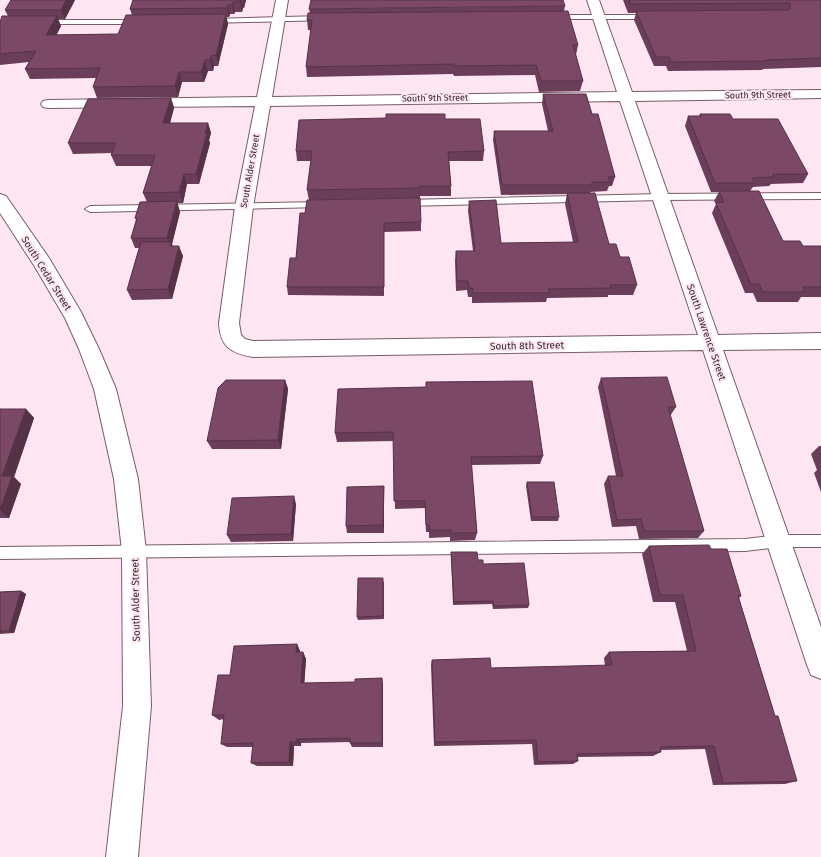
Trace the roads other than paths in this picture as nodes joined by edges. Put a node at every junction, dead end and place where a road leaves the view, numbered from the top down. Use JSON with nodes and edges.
{"nodes":[{"id":1,"x":282,"y":0,"type":"edge"},
{"id":2,"x":596,"y":8,"type":"edge"},
{"id":3,"x":663,"y":16,"type":"edge"},
{"id":4,"x":544,"y":17,"type":"edge"},
{"id":5,"x":333,"y":18,"type":"edge"},
{"id":6,"x":278,"y":19,"type":"junction"},
{"id":7,"x":204,"y":21,"type":"edge"},
{"id":8,"x":37,"y":22,"type":"edge"},
{"id":9,"x":148,"y":22,"type":"edge"},
{"id":10,"x":821,"y":94,"type":"edge"},
{"id":11,"x":627,"y":96,"type":"junction"},
{"id":12,"x":263,"y":100,"type":"junction"},
{"id":13,"x":48,"y":104,"type":"dead end"},
{"id":14,"x":821,"y":196,"type":"edge"},
{"id":15,"x":661,"y":197,"type":"junction"},
{"id":16,"x":0,"y":200,"type":"edge"},
{"id":17,"x":394,"y":203,"type":"edge"},
{"id":18,"x":331,"y":205,"type":"edge"},
{"id":19,"x":244,"y":207,"type":"junction"},
{"id":20,"x":90,"y":209,"type":"dead end"},
{"id":21,"x":821,"y":341,"type":"edge"},
{"id":22,"x":234,"y":342,"type":"joint"},
{"id":23,"x":711,"y":342,"type":"junction"},
{"id":24,"x":89,"y":349,"type":"joint"},
{"id":25,"x":779,"y":541,"type":"junction"},
{"id":26,"x":821,"y":541,"type":"edge"},
{"id":27,"x":134,"y":551,"type":"junction"},
{"id":28,"x":0,"y":552,"type":"edge"},
{"id":29,"x":821,"y":665,"type":"edge"},
{"id":30,"x":122,"y":857,"type":"edge"}],
"edges":[{"from":1,"to":6,"type":"street","name":"South Alder Street"},
{"from":2,"to":3,"type":"lane"},
{"from":2,"to":4,"type":"lane"},
{"from":2,"to":11,"type":"street","name":"South Lawrence Street"},
{"from":5,"to":6,"type":"lane"},
{"from":6,"to":7,"type":"lane"},
{"from":6,"to":12,"type":"street","name":"South Alder Street"},
{"from":8,"to":9,"type":"lane"},
{"from":10,"to":11,"type":"street","name":"South 9th Street"},
{"from":11,"to":12,"type":"street","name":"South 9th Street"},
{"from":11,"to":15,"type":"street","name":"South Lawrence Street"},
{"from":12,"to":13,"type":"street","name":"South 9th Street"},
{"from":12,"to":19,"type":"street","name":"South Alder Street"},
{"from":14,"to":15,"type":"lane"},
{"from":15,"to":17,"type":"lane"},
{"from":15,"to":23,"type":"street","name":"South Lawrence Street"},
{"from":16,"to":24,"type":"street","name":"South Cedar Street"},
{"from":18,"to":19,"type":"lane"},
{"from":19,"to":20,"type":"lane"},
{"from":19,"to":22,"type":"street","name":"South Alder Street"},
{"from":21,"to":23,"type":"street","name":"South 8th Street"},
{"from":22,"to":23,"type":"street","name":"South 8th Street"},
{"from":23,"to":25,"type":"street","name":"South Lawrence Street"},
{"from":24,"to":27,"type":"street","name":"South Alder Street"},
{"from":25,"to":26,"type":"lane"},
{"from":25,"to":27,"type":"lane"},
{"from":25,"to":29,"type":"street","name":"South Lawrence Street"},
{"from":27,"to":28,"type":"lane"},
{"from":27,"to":30,"type":"street","name":"South Alder Street"}]}
